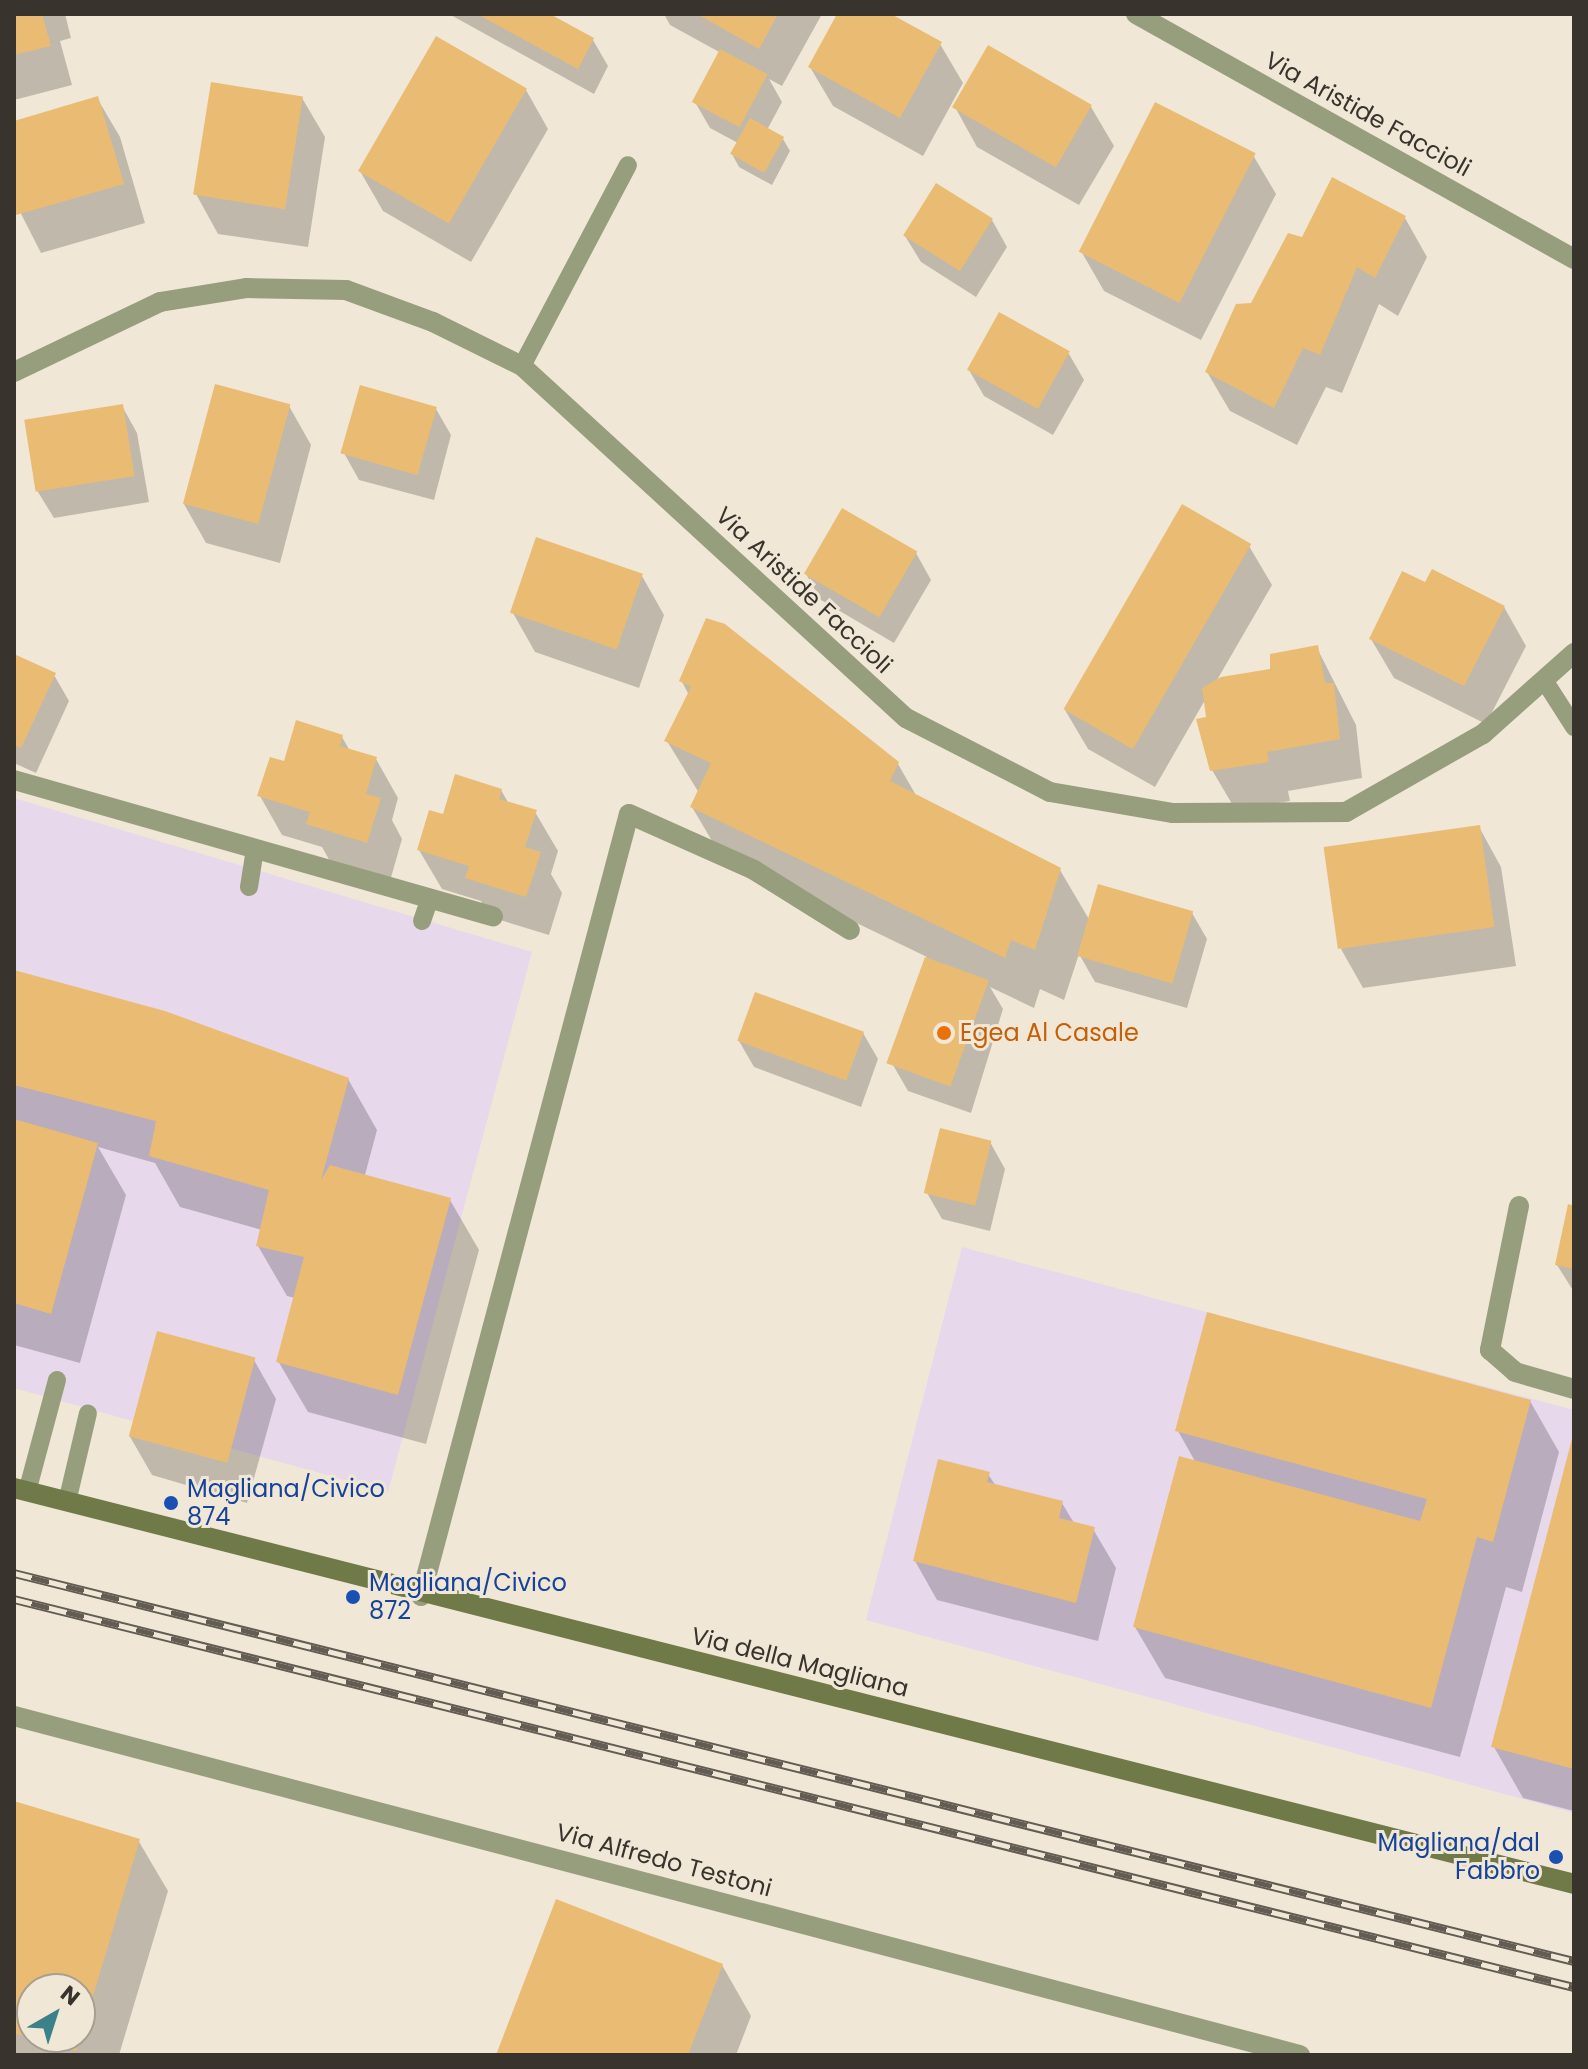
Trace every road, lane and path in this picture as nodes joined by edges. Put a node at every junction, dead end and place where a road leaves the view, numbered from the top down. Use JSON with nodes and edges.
{"nodes":[{"id":1,"x":1136,"y":14,"type":"edge"},
{"id":2,"x":628,"y":165,"type":"dead end"},
{"id":3,"x":1574,"y":259,"type":"edge"},
{"id":4,"x":522,"y":366,"type":"junction"},
{"id":5,"x":14,"y":372,"type":"edge"},
{"id":6,"x":1574,"y":653,"type":"edge"},
{"id":7,"x":1544,"y":680,"type":"junction"},
{"id":8,"x":1574,"y":727,"type":"edge"},
{"id":9,"x":14,"y":780,"type":"edge"},
{"id":10,"x":255,"y":849,"type":"junction"},
{"id":11,"x":249,"y":887,"type":"dead end"},
{"id":12,"x":430,"y":898,"type":"junction"},
{"id":13,"x":493,"y":916,"type":"dead end"},
{"id":14,"x":422,"y":921,"type":"dead end"},
{"id":15,"x":850,"y":930,"type":"dead end"},
{"id":16,"x":1519,"y":1206,"type":"dead end"},
{"id":17,"x":57,"y":1380,"type":"dead end"},
{"id":18,"x":1574,"y":1389,"type":"edge"},
{"id":19,"x":88,"y":1413,"type":"dead end"},
{"id":20,"x":21,"y":1490,"type":"edge"},
{"id":21,"x":67,"y":1502,"type":"junction"},
{"id":22,"x":421,"y":1596,"type":"junction"},
{"id":23,"x":14,"y":1716,"type":"edge"},
{"id":24,"x":1574,"y":1884,"type":"edge"},
{"id":25,"x":1300,"y":2055,"type":"edge"}],
"edges":[{"from":1,"to":3,"type":"street","name":"Via Aristide Faccioli"},
{"from":2,"to":4,"type":"lane"},
{"from":4,"to":5,"type":"street","name":"Via Aristide Faccioli"},
{"from":4,"to":7,"type":"street","name":"Via Aristide Faccioli"},
{"from":6,"to":7,"type":"street","name":"Via Aristide Faccioli"},
{"from":7,"to":8,"type":"lane"},
{"from":9,"to":10,"type":"street"},
{"from":10,"to":11,"type":"lane"},
{"from":10,"to":12,"type":"street"},
{"from":12,"to":13,"type":"street"},
{"from":12,"to":14,"type":"lane"},
{"from":15,"to":22,"type":"street"},
{"from":16,"to":18,"type":"street"},
{"from":17,"to":20,"type":"lane"},
{"from":19,"to":21,"type":"lane"},
{"from":20,"to":21,"type":"main road","name":"Via della Magliana"},
{"from":21,"to":22,"type":"main road","name":"Via della Magliana"},
{"from":22,"to":24,"type":"main road","name":"Via della Magliana"},
{"from":23,"to":25,"type":"street","name":"Via Alfredo Testoni"}]}
